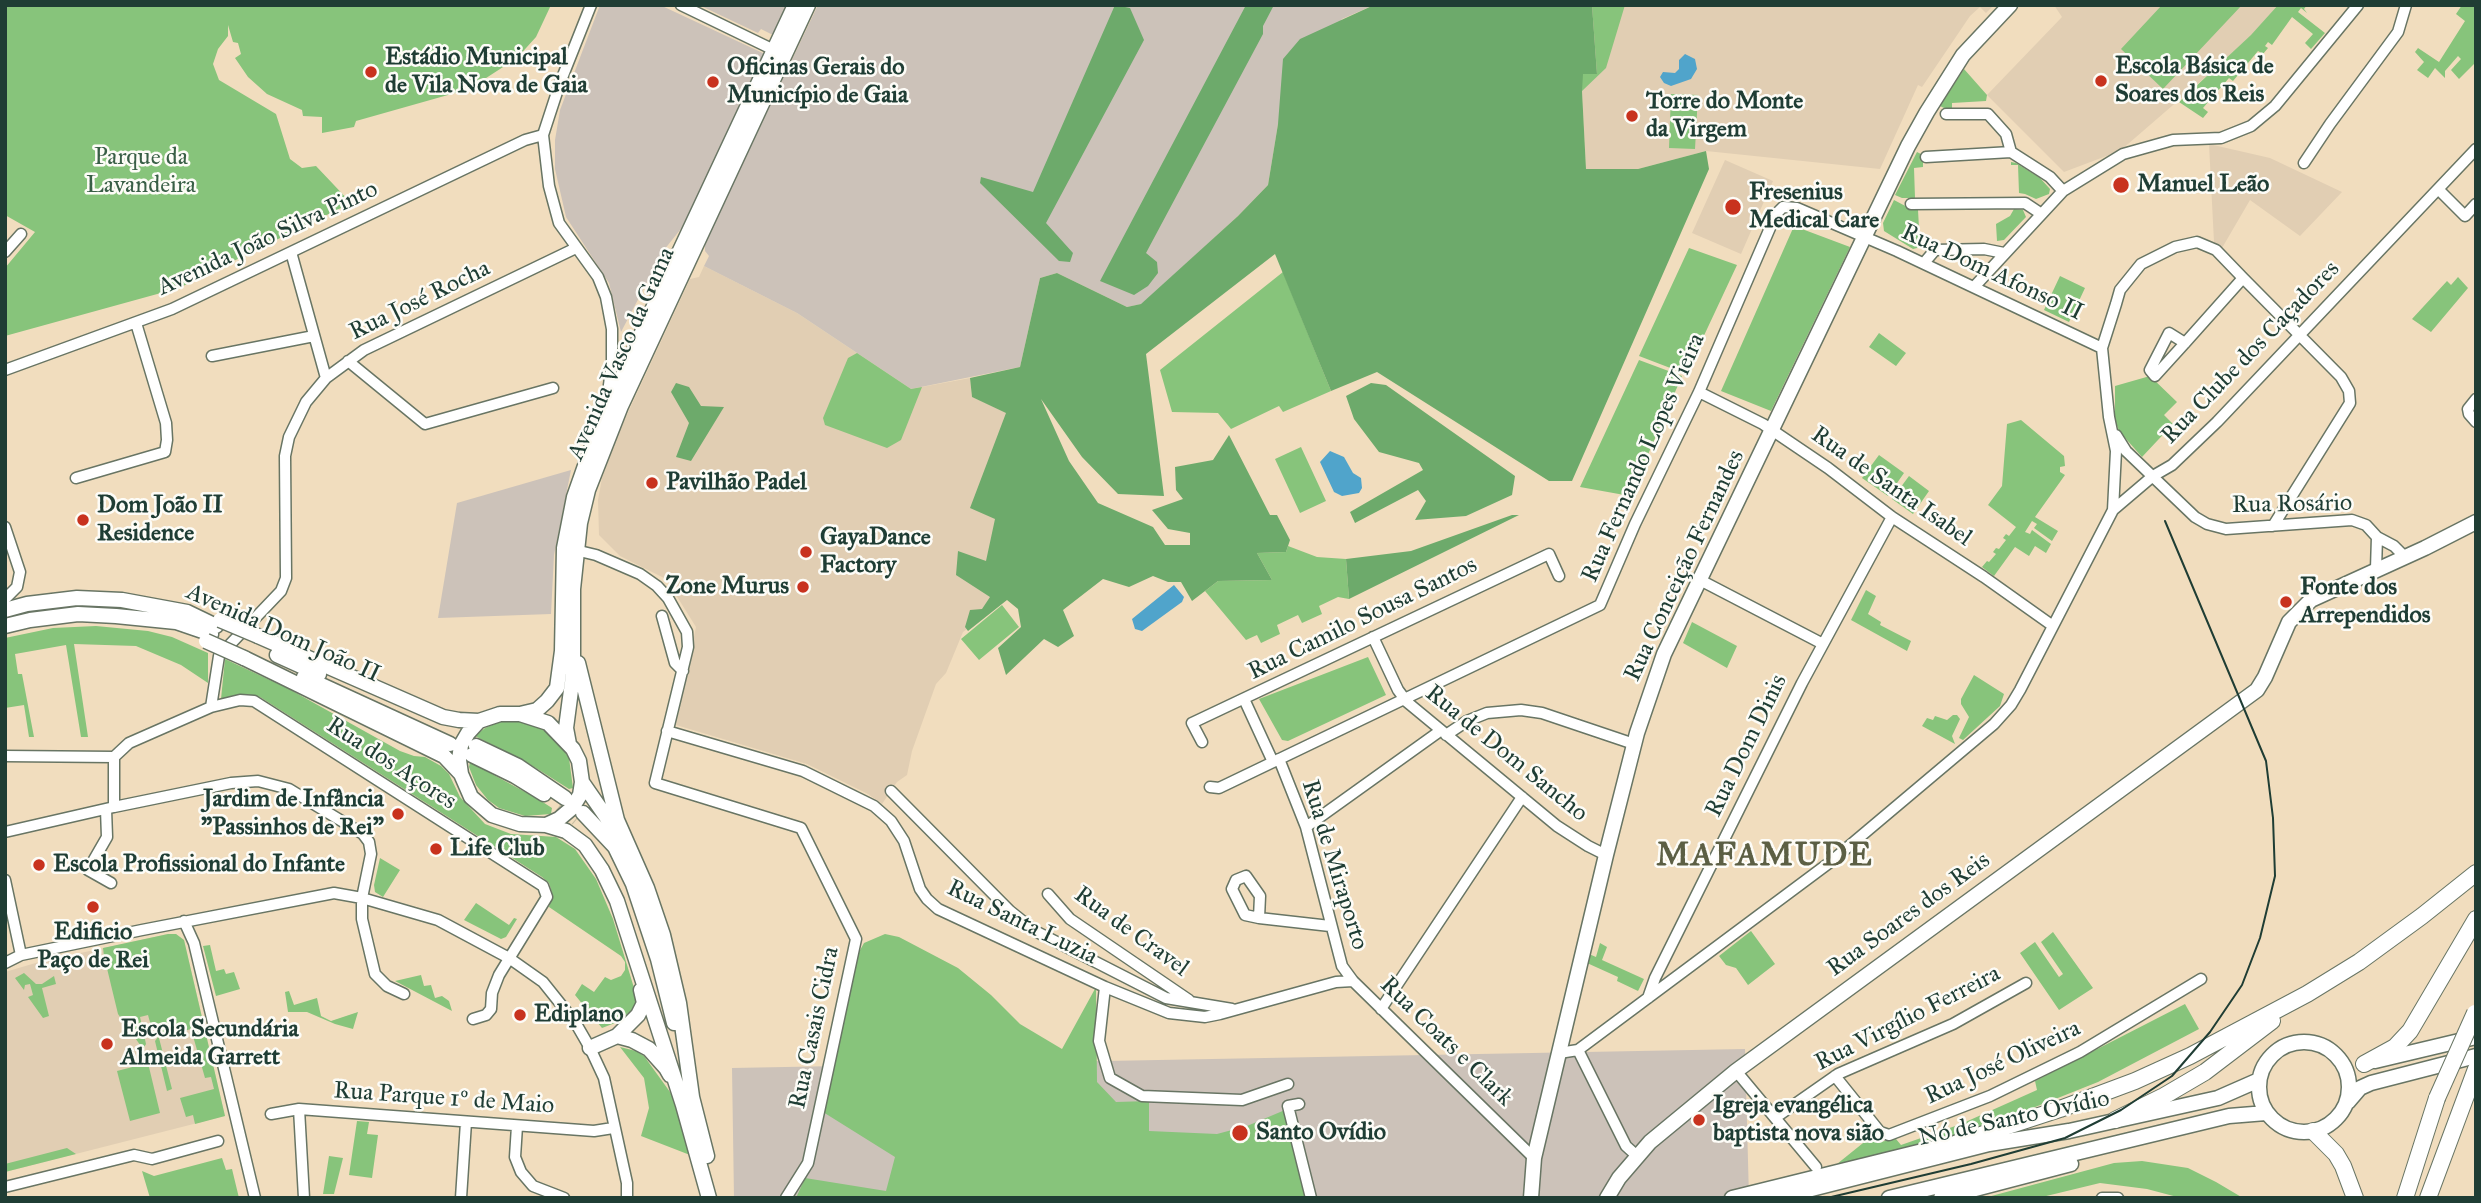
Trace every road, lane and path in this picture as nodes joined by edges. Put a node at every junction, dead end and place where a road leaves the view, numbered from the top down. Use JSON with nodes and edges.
{"nodes":[{"id":1,"x":589,"y":5,"type":"edge"},
{"id":2,"x":681,"y":5,"type":"edge"},
{"id":3,"x":795,"y":5,"type":"edge"},
{"id":4,"x":808,"y":5,"type":"edge"},
{"id":5,"x":2010,"y":5,"type":"edge"},
{"id":6,"x":2358,"y":5,"type":"edge"},
{"id":7,"x":2406,"y":5,"type":"edge"},
{"id":8,"x":774,"y":50,"type":"junction"},
{"id":9,"x":1946,"y":114,"type":"dead end"},
{"id":10,"x":543,"y":135,"type":"junction"},
{"id":11,"x":2476,"y":149,"type":"edge"},
{"id":12,"x":2011,"y":152,"type":"junction"},
{"id":13,"x":1926,"y":157,"type":"dead end"},
{"id":14,"x":2467,"y":158,"type":"junction"},
{"id":15,"x":2304,"y":163,"type":"dead end"},
{"id":16,"x":2476,"y":168,"type":"edge"},
{"id":17,"x":2438,"y":189,"type":"junction"},
{"id":18,"x":2063,"y":191,"type":"junction"},
{"id":19,"x":1910,"y":204,"type":"dead end"},
{"id":20,"x":2476,"y":204,"type":"edge"},
{"id":21,"x":2040,"y":213,"type":"junction"},
{"id":22,"x":21,"y":234,"type":"dead end"},
{"id":23,"x":1864,"y":237,"type":"junction"},
{"id":24,"x":576,"y":248,"type":"junction"},
{"id":25,"x":5,"y":252,"type":"edge"},
{"id":26,"x":291,"y":253,"type":"junction"},
{"id":27,"x":2004,"y":253,"type":"junction"},
{"id":28,"x":1924,"y":263,"type":"junction"},
{"id":29,"x":2244,"y":278,"type":"junction"},
{"id":30,"x":1974,"y":287,"type":"junction"},
{"id":31,"x":136,"y":323,"type":"junction"},
{"id":32,"x":314,"y":336,"type":"junction"},
{"id":33,"x":2299,"y":336,"type":"junction"},
{"id":34,"x":2185,"y":343,"type":"dead end"},
{"id":35,"x":2102,"y":348,"type":"junction"},
{"id":36,"x":212,"y":356,"type":"dead end"},
{"id":37,"x":348,"y":361,"type":"junction"},
{"id":38,"x":5,"y":370,"type":"edge"},
{"id":39,"x":326,"y":378,"type":"junction"},
{"id":40,"x":553,"y":388,"type":"dead end"},
{"id":41,"x":1699,"y":391,"type":"junction"},
{"id":42,"x":2476,"y":400,"type":"edge"},
{"id":43,"x":605,"y":414,"type":"junction"},
{"id":44,"x":2476,"y":422,"type":"edge"},
{"id":45,"x":1772,"y":431,"type":"junction"},
{"id":46,"x":2114,"y":433,"type":"junction"},
{"id":47,"x":2153,"y":477,"type":"junction"},
{"id":48,"x":76,"y":478,"type":"dead end"},
{"id":49,"x":2113,"y":510,"type":"junction"},
{"id":50,"x":1892,"y":517,"type":"junction"},
{"id":51,"x":2476,"y":522,"type":"edge"},
{"id":52,"x":2273,"y":526,"type":"junction"},
{"id":53,"x":5,"y":527,"type":"edge"},
{"id":54,"x":2377,"y":537,"type":"junction"},
{"id":55,"x":570,"y":549,"type":"junction"},
{"id":56,"x":2405,"y":556,"type":"junction"},
{"id":57,"x":2376,"y":569,"type":"junction"},
{"id":58,"x":1559,"y":576,"type":"dead end"},
{"id":59,"x":1700,"y":580,"type":"junction"},
{"id":60,"x":5,"y":599,"type":"edge"},
{"id":61,"x":5,"y":610,"type":"edge"},
{"id":62,"x":662,"y":616,"type":"dead end"},
{"id":63,"x":5,"y":626,"type":"edge"},
{"id":64,"x":2053,"y":626,"type":"junction"},
{"id":65,"x":214,"y":630,"type":"junction"},
{"id":66,"x":573,"y":633,"type":"junction"},
{"id":67,"x":1373,"y":637,"type":"junction"},
{"id":68,"x":1823,"y":644,"type":"junction"},
{"id":69,"x":251,"y":647,"type":"junction"},
{"id":70,"x":682,"y":671,"type":"junction"},
{"id":71,"x":1244,"y":699,"type":"junction"},
{"id":72,"x":1405,"y":699,"type":"junction"},
{"id":73,"x":211,"y":708,"type":"junction"},
{"id":74,"x":520,"y":714,"type":"junction"},
{"id":75,"x":479,"y":721,"type":"junction"},
{"id":76,"x":667,"y":731,"type":"junction"},
{"id":77,"x":1443,"y":733,"type":"junction"},
{"id":78,"x":452,"y":740,"type":"dead end"},
{"id":79,"x":1202,"y":742,"type":"dead end"},
{"id":80,"x":569,"y":744,"type":"junction"},
{"id":81,"x":1634,"y":744,"type":"junction"},
{"id":82,"x":474,"y":751,"type":"dead end"},
{"id":83,"x":5,"y":756,"type":"edge"},
{"id":84,"x":114,"y":757,"type":"junction"},
{"id":85,"x":1276,"y":760,"type":"junction"},
{"id":86,"x":461,"y":774,"type":"junction"},
{"id":87,"x":582,"y":782,"type":"junction"},
{"id":88,"x":1210,"y":786,"type":"dead end"},
{"id":89,"x":891,"y":791,"type":"dead end"},
{"id":90,"x":1522,"y":797,"type":"junction"},
{"id":91,"x":563,"y":801,"type":"tunnel mouth"},
{"id":92,"x":110,"y":808,"type":"junction"},
{"id":93,"x":580,"y":816,"type":"tunnel mouth"},
{"id":94,"x":546,"y":825,"type":"junction"},
{"id":95,"x":1306,"y":827,"type":"junction"},
{"id":96,"x":5,"y":832,"type":"edge"},
{"id":97,"x":627,"y":846,"type":"junction"},
{"id":98,"x":1606,"y":855,"type":"junction"},
{"id":99,"x":2476,"y":873,"type":"edge"},
{"id":100,"x":5,"y":880,"type":"edge"},
{"id":101,"x":111,"y":883,"type":"dead end"},
{"id":102,"x":1048,"y":894,"type":"dead end"},
{"id":103,"x":362,"y":898,"type":"junction"},
{"id":104,"x":1259,"y":918,"type":"dead end"},
{"id":105,"x":2476,"y":919,"type":"edge"},
{"id":106,"x":184,"y":921,"type":"junction"},
{"id":107,"x":1330,"y":926,"type":"junction"},
{"id":108,"x":634,"y":954,"type":"junction"},
{"id":109,"x":21,"y":955,"type":"junction"},
{"id":110,"x":509,"y":958,"type":"junction"},
{"id":111,"x":5,"y":963,"type":"edge"},
{"id":112,"x":2201,"y":979,"type":"dead end"},
{"id":113,"x":1353,"y":981,"type":"junction"},
{"id":114,"x":2026,"y":982,"type":"dead end"},
{"id":115,"x":1105,"y":987,"type":"junction"},
{"id":116,"x":404,"y":994,"type":"dead end"},
{"id":117,"x":2307,"y":994,"type":"junction"},
{"id":118,"x":1648,"y":998,"type":"junction"},
{"id":119,"x":1191,"y":1001,"type":"junction"},
{"id":120,"x":1232,"y":1009,"type":"junction"},
{"id":121,"x":1381,"y":1009,"type":"junction"},
{"id":122,"x":2476,"y":1012,"type":"edge"},
{"id":123,"x":473,"y":1019,"type":"dead end"},
{"id":124,"x":617,"y":1036,"type":"junction"},
{"id":125,"x":2476,"y":1037,"type":"edge"},
{"id":126,"x":590,"y":1048,"type":"junction"},
{"id":127,"x":1578,"y":1050,"type":"junction"},
{"id":128,"x":1559,"y":1053,"type":"junction"},
{"id":129,"x":2476,"y":1056,"type":"edge"},
{"id":130,"x":2339,"y":1058,"type":"junction"},
{"id":131,"x":2364,"y":1064,"type":"junction"},
{"id":132,"x":2476,"y":1069,"type":"edge"},
{"id":133,"x":1736,"y":1071,"type":"junction"},
{"id":134,"x":1835,"y":1076,"type":"junction"},
{"id":135,"x":2259,"y":1080,"type":"junction"},
{"id":136,"x":1289,"y":1084,"type":"dead end"},
{"id":137,"x":2348,"y":1102,"type":"junction"},
{"id":138,"x":1299,"y":1104,"type":"dead end"},
{"id":139,"x":688,"y":1105,"type":"junction"},
{"id":140,"x":299,"y":1109,"type":"junction"},
{"id":141,"x":2266,"y":1112,"type":"junction"},
{"id":142,"x":271,"y":1114,"type":"dead end"},
{"id":143,"x":1775,"y":1118,"type":"junction"},
{"id":144,"x":2115,"y":1120,"type":"junction"},
{"id":145,"x":467,"y":1122,"type":"junction"},
{"id":146,"x":517,"y":1126,"type":"junction"},
{"id":147,"x":613,"y":1128,"type":"junction"},
{"id":148,"x":2069,"y":1131,"type":"junction"},
{"id":149,"x":2314,"y":1131,"type":"junction"},
{"id":150,"x":2134,"y":1138,"type":"junction"},
{"id":151,"x":218,"y":1141,"type":"dead end"},
{"id":152,"x":1959,"y":1142,"type":"junction"},
{"id":153,"x":1636,"y":1155,"type":"junction"},
{"id":154,"x":1534,"y":1158,"type":"junction"},
{"id":155,"x":1816,"y":1167,"type":"dead end"},
{"id":156,"x":5,"y":1187,"type":"edge"},
{"id":157,"x":627,"y":1197,"type":"edge"},
{"id":158,"x":255,"y":1198,"type":"edge"},
{"id":159,"x":304,"y":1198,"type":"edge"},
{"id":160,"x":461,"y":1198,"type":"edge"},
{"id":161,"x":564,"y":1198,"type":"edge"},
{"id":162,"x":709,"y":1198,"type":"edge"},
{"id":163,"x":718,"y":1198,"type":"edge"},
{"id":164,"x":786,"y":1198,"type":"edge"},
{"id":165,"x":1311,"y":1198,"type":"edge"},
{"id":166,"x":1531,"y":1198,"type":"edge"},
{"id":167,"x":1607,"y":1198,"type":"edge"},
{"id":168,"x":1732,"y":1198,"type":"edge"},
{"id":169,"x":1776,"y":1198,"type":"edge"},
{"id":170,"x":1889,"y":1198,"type":"edge"},
{"id":171,"x":1941,"y":1198,"type":"edge"},
{"id":172,"x":2102,"y":1198,"type":"edge"},
{"id":173,"x":2118,"y":1198,"type":"edge"},
{"id":174,"x":2355,"y":1198,"type":"edge"},
{"id":175,"x":2406,"y":1198,"type":"edge"},
{"id":176,"x":2428,"y":1198,"type":"edge"}],
"edges":[{"from":1,"to":10,"type":"street"},
{"from":2,"to":8,"type":"street"},
{"from":3,"to":8,"type":"main road","name":"Avenida Vasco da Gama"},
{"from":4,"to":55,"type":"main road","name":"Avenida Vasco da Gama"},
{"from":5,"to":23,"type":"main road","name":"Rua Conceição Fernandes"},
{"from":6,"to":18,"type":"street"},
{"from":7,"to":15,"type":"street"},
{"from":8,"to":43,"type":"main road","name":"Avenida Vasco da Gama"},
{"from":9,"to":12,"type":"street"},
{"from":10,"to":24,"type":"street"},
{"from":10,"to":26,"type":"street","name":"Avenida João Silva Pinto"},
{"from":11,"to":14,"type":"street","name":"Rua Clube dos Caçadores"},
{"from":12,"to":13,"type":"street"},
{"from":12,"to":18,"type":"street"},
{"from":14,"to":16,"type":"street"},
{"from":14,"to":17,"type":"street","name":"Rua Clube dos Caçadores"},
{"from":17,"to":20,"type":"street"},
{"from":17,"to":33,"type":"street","name":"Rua Clube dos Caçadores"},
{"from":18,"to":21,"type":"street"},
{"from":19,"to":21,"type":"street"},
{"from":21,"to":27,"type":"street"},
{"from":22,"to":25,"type":"street"},
{"from":23,"to":28,"type":"street","name":"Rua Dom Afonso II"},
{"from":23,"to":41,"type":"street","name":"Rua Fernando Lopes Vieira"},
{"from":23,"to":45,"type":"main road","name":"Rua Conceição Fernandes"},
{"from":24,"to":37,"type":"street","name":"Rua José Rocha"},
{"from":24,"to":43,"type":"street"},
{"from":26,"to":31,"type":"street","name":"Avenida João Silva Pinto"},
{"from":26,"to":32,"type":"street"},
{"from":27,"to":28,"type":"street"},
{"from":27,"to":30,"type":"street"},
{"from":28,"to":30,"type":"street","name":"Rua Dom Afonso II"},
{"from":29,"to":33,"type":"street","name":"Rua Rosário"},
{"from":29,"to":34,"type":"street"},
{"from":29,"to":35,"type":"street","name":"Rua Rosário"},
{"from":30,"to":35,"type":"street","name":"Rua Dom Afonso II"},
{"from":31,"to":38,"type":"street","name":"Avenida João Silva Pinto"},
{"from":31,"to":48,"type":"street"},
{"from":32,"to":36,"type":"street"},
{"from":32,"to":39,"type":"street"},
{"from":33,"to":47,"type":"street","name":"Rua Clube dos Caçadores"},
{"from":33,"to":52,"type":"street","name":"Rua Rosário"},
{"from":35,"to":46,"type":"street","name":"Rua Rosário"},
{"from":37,"to":39,"type":"street","name":"Rua José Rocha"},
{"from":37,"to":40,"type":"street"},
{"from":39,"to":73,"type":"street","name":"Rua José Rocha"},
{"from":41,"to":45,"type":"street","name":"Rua de Santa Isabel"},
{"from":41,"to":72,"type":"street","name":"Rua Fernando Lopes Vieira"},
{"from":42,"to":44,"type":"street"},
{"from":43,"to":55,"type":"main road","name":"Avenida Vasco da Gama"},
{"from":45,"to":50,"type":"street","name":"Rua de Santa Isabel"},
{"from":45,"to":59,"type":"main road","name":"Rua Conceição Fernandes"},
{"from":46,"to":47,"type":"street","name":"Rua Rosário"},
{"from":46,"to":49,"type":"street","name":"Rua Rosário"},
{"from":47,"to":49,"type":"street","name":"Rua Clube dos Caçadores"},
{"from":47,"to":52,"type":"street","name":"Rua Rosário"},
{"from":49,"to":64,"type":"street","name":"Rua Clube dos Caçadores"},
{"from":50,"to":64,"type":"street","name":"Rua de Santa Isabel"},
{"from":50,"to":68,"type":"street","name":"Rua Dom Dinis"},
{"from":51,"to":56,"type":"main road"},
{"from":52,"to":54,"type":"street","name":"Rua Rosário"},
{"from":53,"to":60,"type":"street"},
{"from":54,"to":56,"type":"street","name":"Rua Rosário"},
{"from":54,"to":57,"type":"street","name":"Rua Rosário"},
{"from":55,"to":66,"type":"main road","name":"Avenida Vasco da Gama"},
{"from":55,"to":70,"type":"street"},
{"from":55,"to":74,"type":"main road","name":"Avenida Vasco da Gama"},
{"from":56,"to":57,"type":"main road"},
{"from":57,"to":133,"type":"main road","name":"Rua Soares dos Reis"},
{"from":58,"to":67,"type":"street","name":"Rua Camilo Sousa Santos"},
{"from":59,"to":68,"type":"street"},
{"from":59,"to":81,"type":"main road","name":"Rua Conceição Fernandes"},
{"from":61,"to":65,"type":"main road","name":"Avenida Dom João II"},
{"from":62,"to":70,"type":"street"},
{"from":63,"to":65,"type":"main road"},
{"from":64,"to":118,"type":"street","name":"Rua Clube dos Caçadores"},
{"from":65,"to":69,"type":"main road","name":"Avenida Dom João II"},
{"from":66,"to":80,"type":"main road","name":"Avenida Vasco da Gama"},
{"from":66,"to":97,"type":"main road"},
{"from":67,"to":71,"type":"street","name":"Rua Camilo Sousa Santos"},
{"from":67,"to":72,"type":"street","name":"Rua de Dom Sancho"},
{"from":68,"to":118,"type":"street","name":"Rua Dom Dinis"},
{"from":69,"to":75,"type":"main road"},
{"from":69,"to":78,"type":"main road","name":"Avenida Dom João II"},
{"from":69,"to":86,"type":"main road"},
{"from":70,"to":76,"type":"street"},
{"from":71,"to":79,"type":"street","name":"Rua Camilo Sousa Santos"},
{"from":71,"to":85,"type":"street","name":"Rua de Miraporto"},
{"from":72,"to":77,"type":"street","name":"Rua de Dom Sancho"},
{"from":72,"to":85,"type":"street","name":"Rua Fernando Lopes Vieira"},
{"from":73,"to":84,"type":"street"},
{"from":73,"to":110,"type":"street","name":"Rua dos Açores"},
{"from":74,"to":75,"type":"main road"},
{"from":74,"to":80,"type":"main road"},
{"from":75,"to":86,"type":"main road"},
{"from":76,"to":115,"type":"street","name":"Rua Santa Luzia"},
{"from":76,"to":164,"type":"street","name":"Rua Casais Cidra"},
{"from":77,"to":81,"type":"street"},
{"from":77,"to":90,"type":"street","name":"Rua de Dom Sancho"},
{"from":77,"to":95,"type":"street"},
{"from":80,"to":87,"type":"main road"},
{"from":81,"to":98,"type":"main road","name":"Rua Conceição Fernandes"},
{"from":82,"to":91,"type":"main road"},
{"from":83,"to":84,"type":"street"},
{"from":84,"to":92,"type":"street"},
{"from":85,"to":88,"type":"street","name":"Rua Fernando Lopes Vieira"},
{"from":85,"to":95,"type":"street","name":"Rua de Miraporto"},
{"from":86,"to":94,"type":"main road"},
{"from":87,"to":94,"type":"main road"},
{"from":87,"to":97,"type":"main road"},
{"from":89,"to":119,"type":"street","name":"Rua Coats e Clark"},
{"from":90,"to":98,"type":"street","name":"Rua de Dom Sancho"},
{"from":90,"to":121,"type":"street"},
{"from":92,"to":96,"type":"street"},
{"from":92,"to":101,"type":"street"},
{"from":92,"to":103,"type":"street"},
{"from":93,"to":139,"type":"main road"},
{"from":94,"to":108,"type":"main road"},
{"from":95,"to":107,"type":"street","name":"Rua de Miraporto"},
{"from":97,"to":139,"type":"main road"},
{"from":98,"to":128,"type":"main road","name":"Rua Conceição Fernandes"},
{"from":99,"to":117,"type":"highway"},
{"from":100,"to":109,"type":"street"},
{"from":102,"to":119,"type":"street","name":"Rua de Cravel"},
{"from":103,"to":106,"type":"street"},
{"from":103,"to":110,"type":"street"},
{"from":103,"to":116,"type":"street"},
{"from":104,"to":107,"type":"street"},
{"from":105,"to":131,"type":"highway"},
{"from":106,"to":109,"type":"street"},
{"from":106,"to":158,"type":"street"},
{"from":107,"to":113,"type":"street","name":"Rua de Miraporto"},
{"from":108,"to":124,"type":"main road"},
{"from":108,"to":139,"type":"main road"},
{"from":109,"to":111,"type":"street"},
{"from":110,"to":123,"type":"street"},
{"from":110,"to":126,"type":"street"},
{"from":112,"to":134,"type":"street","name":"Rua José Oliveira"},
{"from":113,"to":120,"type":"street","name":"Rua Coats e Clark"},
{"from":113,"to":121,"type":"street","name":"Rua Coats e Clark"},
{"from":114,"to":134,"type":"street","name":"Rua Virgílio Ferreira"},
{"from":115,"to":120,"type":"street","name":"Rua Santa Luzia"},
{"from":115,"to":136,"type":"street"},
{"from":117,"to":144,"type":"highway"},
{"from":117,"to":152,"type":"highway"},
{"from":118,"to":127,"type":"street","name":"Rua Clube dos Caçadores"},
{"from":119,"to":120,"type":"street","name":"Rua Coats e Clark"},
{"from":121,"to":154,"type":"street","name":"Rua Coats e Clark"},
{"from":122,"to":175,"type":"highway","bridge":true},
{"from":124,"to":126,"type":"main road"},
{"from":124,"to":139,"type":"main road"},
{"from":125,"to":131,"type":"main road"},
{"from":126,"to":147,"type":"street"},
{"from":127,"to":128,"type":"street","name":"Rua Clube dos Caçadores"},
{"from":127,"to":153,"type":"street"},
{"from":128,"to":154,"type":"main road","name":"Rua Conceição Fernandes"},
{"from":129,"to":137,"type":"main road"},
{"from":130,"to":131,"type":"main road"},
{"from":130,"to":135,"type":"main road"},
{"from":130,"to":137,"type":"main road"},
{"from":132,"to":176,"type":"highway"},
{"from":133,"to":143,"type":"street"},
{"from":133,"to":153,"type":"main road","name":"Rua Soares dos Reis"},
{"from":134,"to":143,"type":"street","name":"Rua Virgílio Ferreira"},
{"from":135,"to":141,"type":"main road"},
{"from":135,"to":144,"type":"main road","name":"Nó de Santo Ovídio"},
{"from":137,"to":149,"type":"main road"},
{"from":138,"to":165,"type":"street"},
{"from":139,"to":162,"type":"main road"},
{"from":139,"to":163,"type":"main road"},
{"from":140,"to":142,"type":"street","name":"Rua Parque 1º de Maio"},
{"from":140,"to":145,"type":"street","name":"Rua Parque 1º de Maio"},
{"from":140,"to":159,"type":"street"},
{"from":141,"to":149,"type":"main road"},
{"from":141,"to":150,"type":"main road"},
{"from":143,"to":155,"type":"street"},
{"from":144,"to":148,"type":"main road","name":"Nó de Santo Ovídio"},
{"from":145,"to":146,"type":"street","name":"Rua Parque 1º de Maio"},
{"from":145,"to":160,"type":"street"},
{"from":146,"to":147,"type":"street","name":"Rua Parque 1º de Maio"},
{"from":146,"to":161,"type":"street"},
{"from":147,"to":157,"type":"street"},
{"from":148,"to":152,"type":"main road"},
{"from":148,"to":169,"type":"main road","name":"Nó de Santo Ovídio"},
{"from":149,"to":174,"type":"highway"},
{"from":150,"to":170,"type":"main road","name":"Nó de Santo Ovídio"},
{"from":150,"to":171,"type":"main road"},
{"from":151,"to":156,"type":"street"},
{"from":152,"to":168,"type":"main road"},
{"from":153,"to":167,"type":"main road","name":"Rua Soares dos Reis"},
{"from":154,"to":166,"type":"main road","name":"Rua Conceição Fernandes"},
{"from":172,"to":173,"type":"street"}]}
